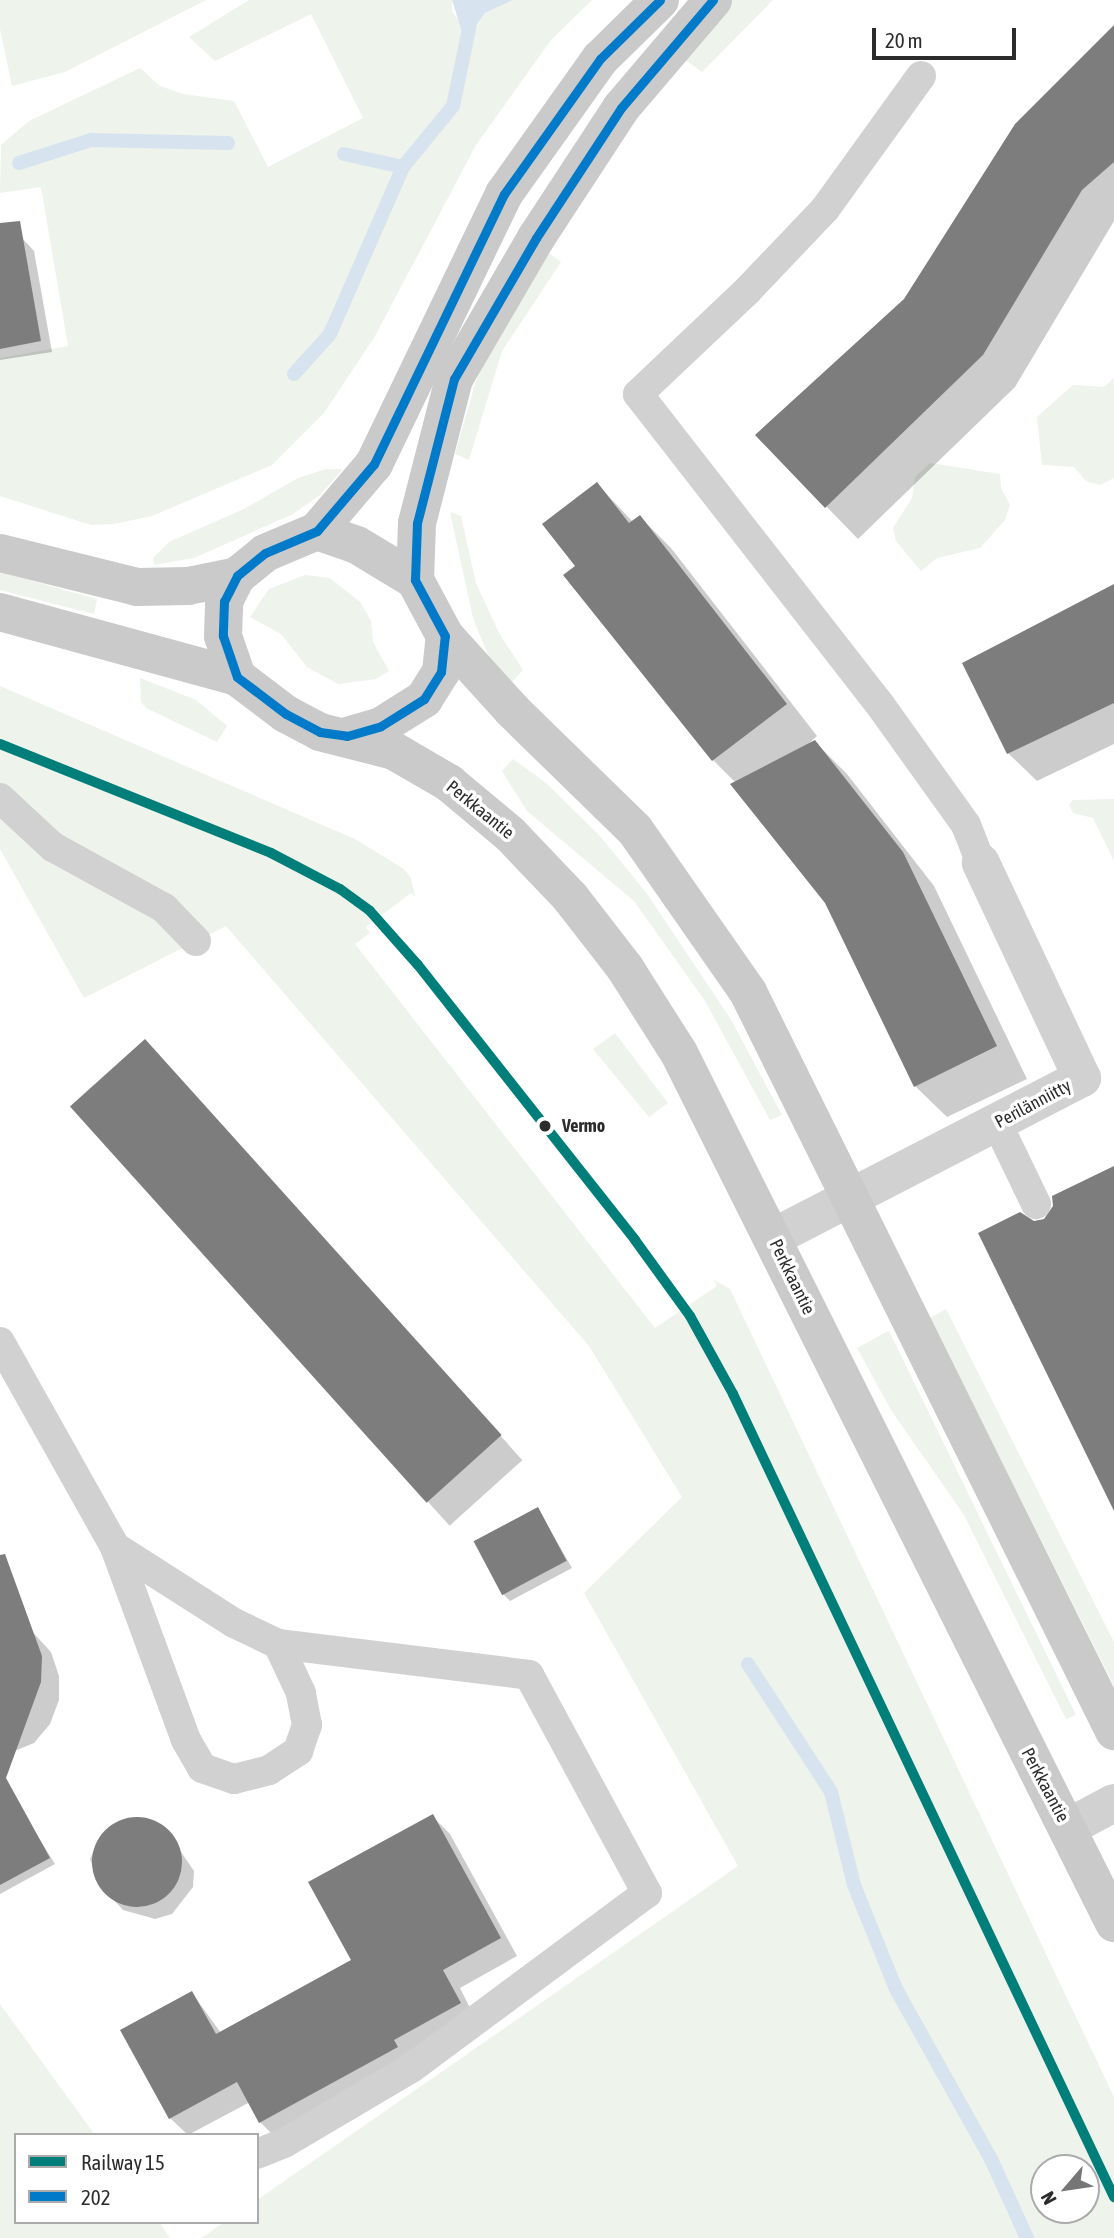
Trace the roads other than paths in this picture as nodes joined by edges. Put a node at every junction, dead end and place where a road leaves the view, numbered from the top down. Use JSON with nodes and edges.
{"nodes":[{"id":1,"x":660,"y":0,"type":"edge"},
{"id":2,"x":713,"y":0,"type":"edge"},
{"id":3,"x":921,"y":76,"type":"dead end"},
{"id":4,"x":317,"y":531,"type":"junction"},
{"id":5,"x":0,"y":553,"type":"edge"},
{"id":6,"x":237,"y":576,"type":"junction"},
{"id":7,"x":415,"y":580,"type":"junction"},
{"id":8,"x":0,"y":612,"type":"edge"},
{"id":9,"x":445,"y":636,"type":"junction"},
{"id":10,"x":237,"y":677,"type":"junction"},
{"id":11,"x":347,"y":736,"type":"junction"},
{"id":12,"x":0,"y":798,"type":"edge"},
{"id":13,"x":981,"y":863,"type":"joint"},
{"id":14,"x":196,"y":941,"type":"dead end"},
{"id":15,"x":997,"y":1124,"type":"junction"},
{"id":16,"x":849,"y":1200,"type":"junction"},
{"id":17,"x":1036,"y":1204,"type":"dead end"},
{"id":18,"x":772,"y":1238,"type":"junction"},
{"id":19,"x":0,"y":1342,"type":"edge"},
{"id":20,"x":115,"y":1547,"type":"junction"},
{"id":21,"x":278,"y":1644,"type":"junction"},
{"id":22,"x":1114,"y":1731,"type":"edge"},
{"id":23,"x":1114,"y":1803,"type":"edge"},
{"id":24,"x":1067,"y":1828,"type":"junction"},
{"id":25,"x":1114,"y":1923,"type":"edge"},
{"id":26,"x":259,"y":2153,"type":"edge"}],
"edges":[{"from":1,"to":4,"type":"main road"},
{"from":2,"to":7,"type":"main road"},
{"from":3,"to":13,"type":"lane"},
{"from":4,"to":6,"type":"main road"},
{"from":4,"to":7,"type":"main road"},
{"from":5,"to":6,"type":"main road"},
{"from":6,"to":10,"type":"main road"},
{"from":7,"to":9,"type":"main road"},
{"from":8,"to":10,"type":"main road"},
{"from":9,"to":11,"type":"main road"},
{"from":9,"to":16,"type":"main road"},
{"from":10,"to":11,"type":"main road"},
{"from":11,"to":18,"type":"main road","name":"Perkkaantie"},
{"from":12,"to":14,"type":"lane"},
{"from":13,"to":15,"type":"street","name":"Perilänniitty"},
{"from":15,"to":16,"type":"street","name":"Perilänniitty"},
{"from":15,"to":17,"type":"lane"},
{"from":16,"to":18,"type":"street","name":"Perilänniitty"},
{"from":16,"to":22,"type":"main road"},
{"from":18,"to":24,"type":"main road","name":"Perkkaantie"},
{"from":19,"to":20,"type":"lane"},
{"from":20,"to":21,"type":"lane"},
{"from":20,"to":21,"type":"lane"},
{"from":21,"to":26,"type":"lane"},
{"from":23,"to":24,"type":"street"},
{"from":24,"to":25,"type":"main road","name":"Perkkaantie"}]}
